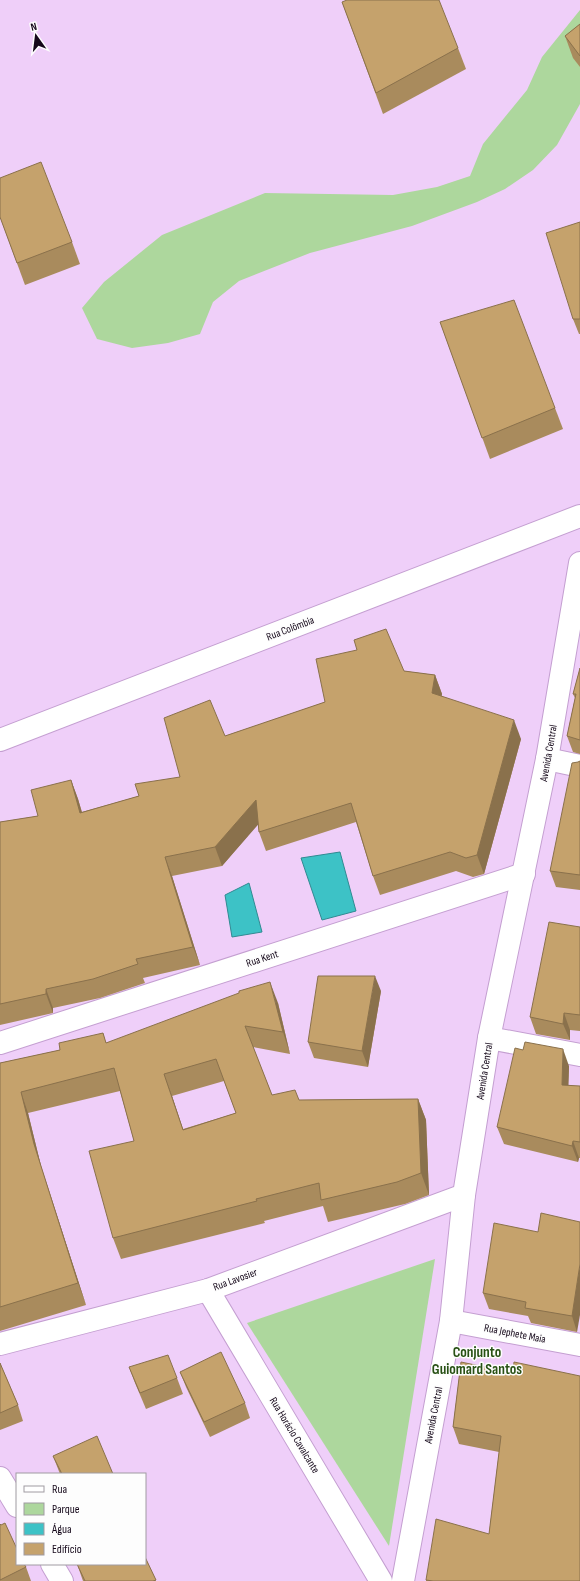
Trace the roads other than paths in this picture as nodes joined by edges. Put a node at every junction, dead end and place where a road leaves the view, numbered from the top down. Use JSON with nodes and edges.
{"nodes":[{"id":1,"x":580,"y":516,"type":"edge"},
{"id":2,"x":580,"y":563,"type":"edge"},
{"id":3,"x":0,"y":740,"type":"edge"},
{"id":4,"x":547,"y":759,"type":"junction"},
{"id":5,"x":580,"y":766,"type":"edge"},
{"id":6,"x":524,"y":874,"type":"junction"},
{"id":7,"x":490,"y":1038,"type":"junction"},
{"id":8,"x":0,"y":1043,"type":"edge"},
{"id":9,"x":580,"y":1055,"type":"edge"},
{"id":10,"x":464,"y":1195,"type":"junction"},
{"id":11,"x":208,"y":1290,"type":"junction"},
{"id":12,"x":451,"y":1321,"type":"junction"},
{"id":13,"x":0,"y":1344,"type":"edge"},
{"id":14,"x":580,"y":1345,"type":"edge"},
{"id":15,"x":0,"y":1478,"type":"edge"},
{"id":16,"x":16,"y":1504,"type":"edge"},
{"id":17,"x":53,"y":1565,"type":"edge"},
{"id":18,"x":62,"y":1581,"type":"edge"},
{"id":19,"x":381,"y":1581,"type":"edge"},
{"id":20,"x":403,"y":1581,"type":"edge"}],
"edges":[{"from":1,"to":3,"type":"street","name":"Rua Colômbia"},
{"from":2,"to":4,"type":"street","name":"Avenida Central"},
{"from":4,"to":5,"type":"street"},
{"from":4,"to":6,"type":"street","name":"Avenida Central"},
{"from":6,"to":7,"type":"street","name":"Avenida Central"},
{"from":6,"to":8,"type":"street","name":"Rua Kent"},
{"from":7,"to":9,"type":"street"},
{"from":7,"to":10,"type":"street","name":"Avenida Central"},
{"from":10,"to":11,"type":"street","name":"Rua Lavosier"},
{"from":10,"to":12,"type":"street","name":"Avenida Central"},
{"from":11,"to":13,"type":"street","name":"Rua Lavosier"},
{"from":11,"to":19,"type":"street","name":"Rua Horácio Cavalcante"},
{"from":12,"to":14,"type":"street","name":"Rua Jephete Maia"},
{"from":12,"to":20,"type":"street","name":"Avenida Central"},
{"from":15,"to":16,"type":"street"},
{"from":17,"to":18,"type":"street"}]}
